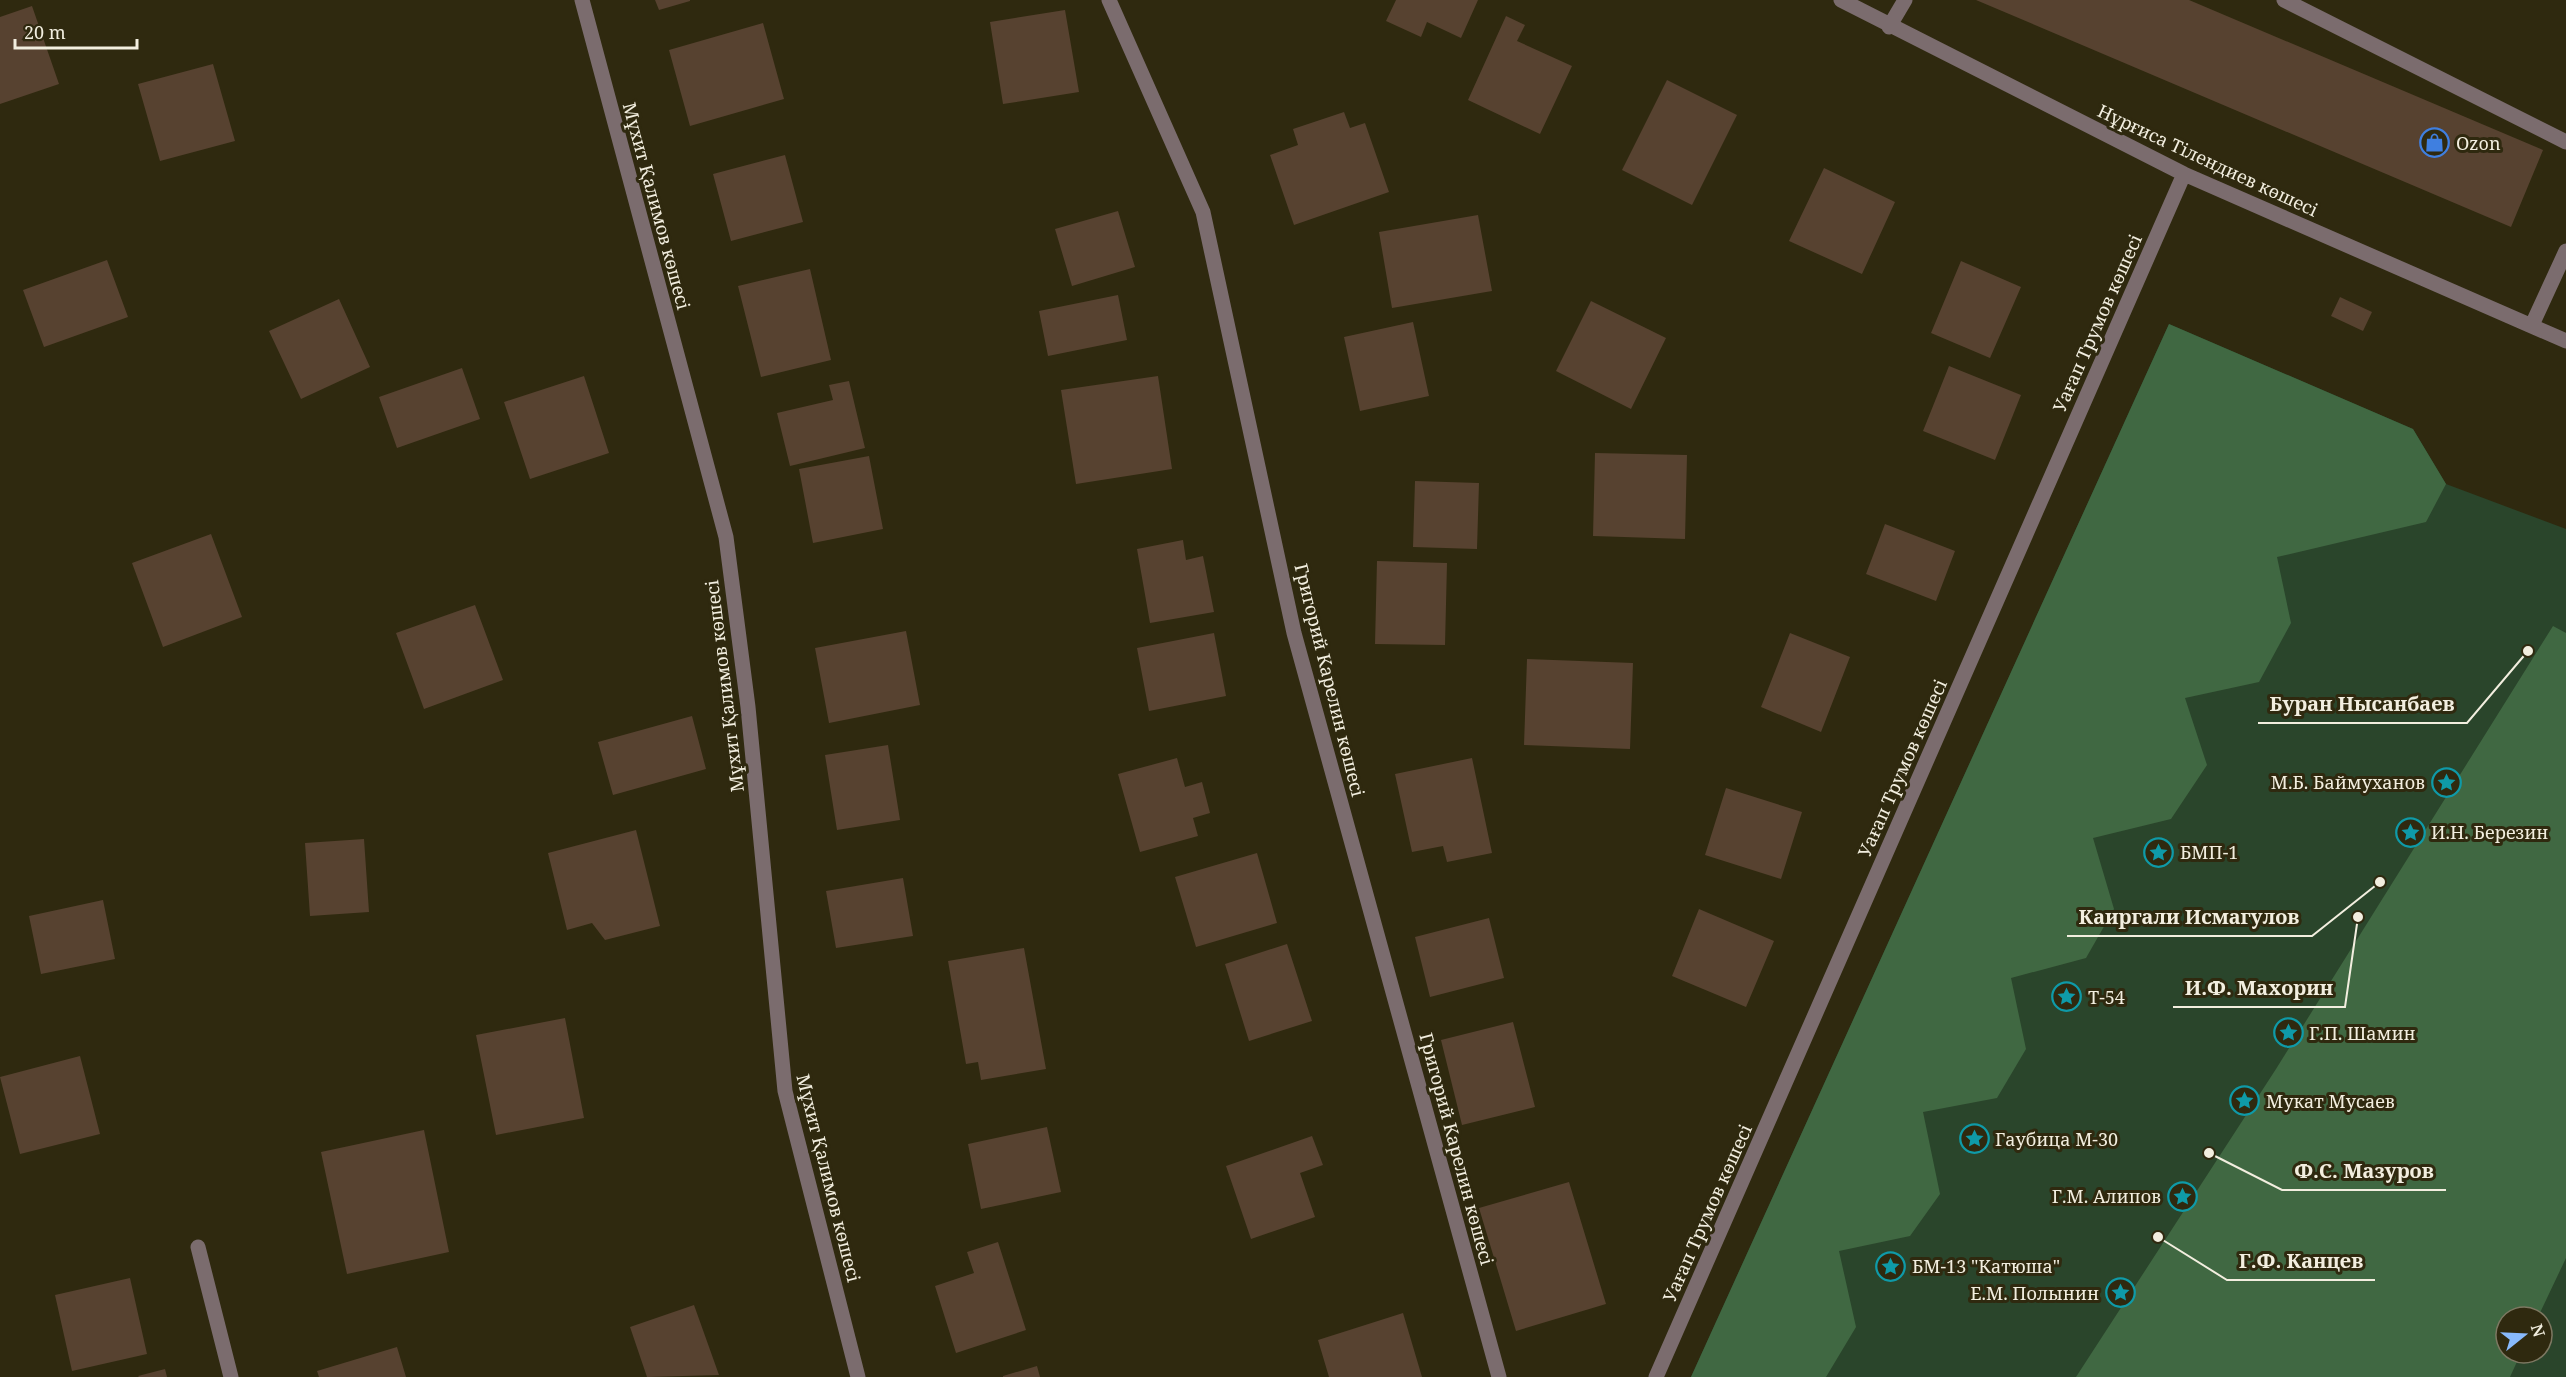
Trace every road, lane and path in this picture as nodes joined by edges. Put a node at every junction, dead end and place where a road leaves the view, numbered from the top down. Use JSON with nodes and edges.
{"nodes":[{"id":1,"x":582,"y":0,"type":"edge"},
{"id":2,"x":1109,"y":0,"type":"edge"},
{"id":3,"x":1841,"y":0,"type":"edge"},
{"id":4,"x":1905,"y":0,"type":"edge"},
{"id":5,"x":2284,"y":0,"type":"edge"},
{"id":6,"x":1889,"y":27,"type":"junction"},
{"id":7,"x":2566,"y":142,"type":"edge"},
{"id":8,"x":2184,"y":174,"type":"junction"},
{"id":9,"x":2566,"y":251,"type":"edge"},
{"id":10,"x":2532,"y":325,"type":"junction"},
{"id":11,"x":2566,"y":341,"type":"edge"},
{"id":12,"x":198,"y":1247,"type":"dead end"},
{"id":13,"x":231,"y":1377,"type":"edge"},
{"id":14,"x":858,"y":1377,"type":"edge"},
{"id":15,"x":1499,"y":1377,"type":"edge"},
{"id":16,"x":1656,"y":1377,"type":"edge"}],
"edges":[{"from":1,"to":14,"type":"street","name":"Мұхит Қалимов көшесі"},
{"from":2,"to":15,"type":"street","name":"Григорий Карелин көшесі"},
{"from":3,"to":6,"type":"street","name":"Нұрғиса Тілендиев көшесі"},
{"from":4,"to":6,"type":"street"},
{"from":5,"to":7,"type":"street"},
{"from":6,"to":8,"type":"street","name":"Нұрғиса Тілендиев көшесі"},
{"from":8,"to":10,"type":"street","name":"Нұрғиса Тілендиев көшесі"},
{"from":8,"to":16,"type":"street","name":"Уағап Трумов көшесі"},
{"from":9,"to":10,"type":"street"},
{"from":10,"to":11,"type":"street","name":"Нұрғиса Тілендиев көшесі"},
{"from":12,"to":13,"type":"street"}]}
